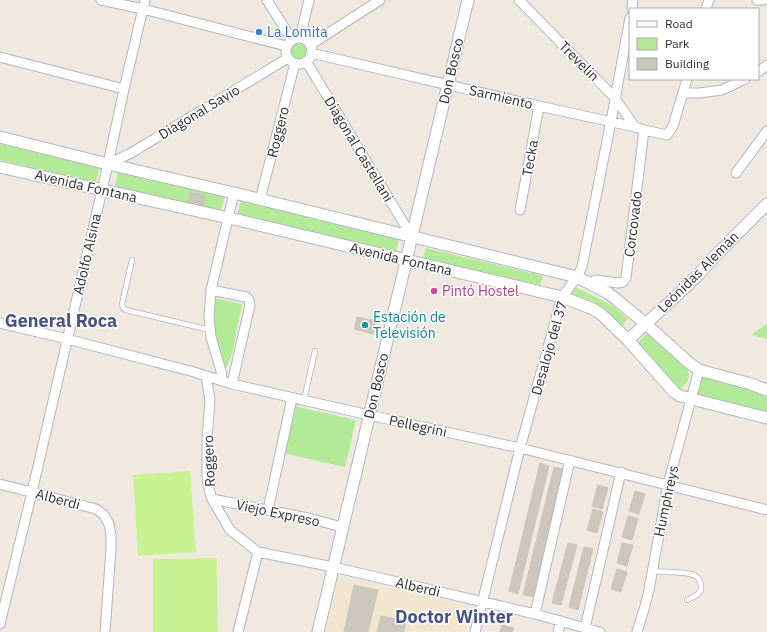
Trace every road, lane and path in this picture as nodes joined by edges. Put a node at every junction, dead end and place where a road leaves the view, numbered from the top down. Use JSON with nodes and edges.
{"nodes":[{"id":1,"x":101,"y":0,"type":"edge"},
{"id":2,"x":145,"y":0,"type":"edge"},
{"id":3,"x":267,"y":0,"type":"edge"},
{"id":4,"x":308,"y":0,"type":"edge"},
{"id":5,"x":380,"y":0,"type":"edge"},
{"id":6,"x":468,"y":0,"type":"edge"},
{"id":7,"x":519,"y":0,"type":"edge"},
{"id":8,"x":757,"y":0,"type":"edge"},
{"id":9,"x":764,"y":0,"type":"edge"},
{"id":10,"x":143,"y":9,"type":"junction"},
{"id":11,"x":629,"y":23,"type":"edge"},
{"id":12,"x":293,"y":41,"type":"junction"},
{"id":13,"x":311,"y":49,"type":"junction"},
{"id":14,"x":0,"y":57,"type":"edge"},
{"id":15,"x":291,"y":61,"type":"junction"},
{"id":16,"x":306,"y":62,"type":"junction"},
{"id":17,"x":767,"y":65,"type":"edge"},
{"id":18,"x":759,"y":71,"type":"edge"},
{"id":19,"x":687,"y":80,"type":"edge"},
{"id":20,"x":743,"y":80,"type":"edge"},
{"id":21,"x":448,"y":85,"type":"junction"},
{"id":22,"x":124,"y":89,"type":"junction"},
{"id":23,"x":683,"y":93,"type":"junction"},
{"id":24,"x":615,"y":98,"type":"junction"},
{"id":25,"x":539,"y":106,"type":"junction"},
{"id":26,"x":611,"y":121,"type":"junction"},
{"id":27,"x":635,"y":127,"type":"junction"},
{"id":28,"x":644,"y":130,"type":"junction"},
{"id":29,"x":767,"y":131,"type":"edge"},
{"id":30,"x":0,"y":137,"type":"edge"},
{"id":31,"x":108,"y":164,"type":"junction"},
{"id":32,"x":0,"y":167,"type":"edge"},
{"id":33,"x":736,"y":173,"type":"dead end"},
{"id":34,"x":102,"y":190,"type":"junction"},
{"id":35,"x":234,"y":193,"type":"junction"},
{"id":36,"x":260,"y":200,"type":"junction"},
{"id":37,"x":767,"y":204,"type":"edge"},
{"id":38,"x":520,"y":210,"type":"dead end"},
{"id":39,"x":229,"y":218,"type":"junction"},
{"id":40,"x":412,"y":237,"type":"junction"},
{"id":41,"x":132,"y":260,"type":"dead end"},
{"id":42,"x":405,"y":260,"type":"junction"},
{"id":43,"x":577,"y":277,"type":"junction"},
{"id":44,"x":589,"y":282,"type":"junction"},
{"id":45,"x":211,"y":290,"type":"junction"},
{"id":46,"x":562,"y":297,"type":"junction"},
{"id":47,"x":0,"y":323,"type":"edge"},
{"id":48,"x":646,"y":324,"type":"junction"},
{"id":49,"x":210,"y":330,"type":"junction"},
{"id":50,"x":67,"y":339,"type":"junction"},
{"id":51,"x":628,"y":340,"type":"junction"},
{"id":52,"x":315,"y":351,"type":"dead end"},
{"id":53,"x":699,"y":370,"type":"junction"},
{"id":54,"x":206,"y":376,"type":"junction"},
{"id":55,"x":222,"y":380,"type":"junction"},
{"id":56,"x":232,"y":384,"type":"junction"},
{"id":57,"x":767,"y":390,"type":"edge"},
{"id":58,"x":292,"y":398,"type":"junction"},
{"id":59,"x":691,"y":399,"type":"junction"},
{"id":60,"x":304,"y":400,"type":"junction"},
{"id":61,"x":369,"y":415,"type":"junction"},
{"id":62,"x":767,"y":418,"type":"edge"},
{"id":63,"x":520,"y":448,"type":"junction"},
{"id":64,"x":570,"y":460,"type":"junction"},
{"id":65,"x":621,"y":472,"type":"junction"},
{"id":66,"x":0,"y":484,"type":"edge"},
{"id":67,"x":668,"y":484,"type":"junction"},
{"id":68,"x":32,"y":492,"type":"junction"},
{"id":69,"x":212,"y":499,"type":"junction"},
{"id":70,"x":268,"y":510,"type":"junction"},
{"id":71,"x":767,"y":510,"type":"edge"},
{"id":72,"x":342,"y":527,"type":"junction"},
{"id":73,"x":258,"y":552,"type":"junction"},
{"id":74,"x":333,"y":567,"type":"junction"},
{"id":75,"x":652,"y":571,"type":"junction"},
{"id":76,"x":687,"y":600,"type":"dead end"},
{"id":77,"x":482,"y":602,"type":"junction"},
{"id":78,"x":535,"y":614,"type":"junction"},
{"id":79,"x":561,"y":621,"type":"junction"},
{"id":80,"x":0,"y":624,"type":"edge"},
{"id":81,"x":585,"y":628,"type":"junction"},
{"id":82,"x":105,"y":632,"type":"edge"},
{"id":83,"x":238,"y":632,"type":"edge"},
{"id":84,"x":318,"y":632,"type":"edge"},
{"id":85,"x":475,"y":632,"type":"edge"},
{"id":86,"x":558,"y":632,"type":"edge"},
{"id":87,"x":600,"y":632,"type":"edge"},
{"id":88,"x":637,"y":632,"type":"edge"}],
"edges":[{"from":1,"to":10,"type":"street"},
{"from":2,"to":10,"type":"street","name":"Adolfo Alsina"},
{"from":3,"to":12,"type":"street"},
{"from":4,"to":12,"type":"street"},
{"from":5,"to":13,"type":"street"},
{"from":6,"to":21,"type":"street","name":"Don Bosco"},
{"from":7,"to":24,"type":"street","name":"Trevelin"},
{"from":8,"to":9,"type":"street"},
{"from":10,"to":12,"type":"street"},
{"from":10,"to":22,"type":"street","name":"Adolfo Alsina"},
{"from":11,"to":24,"type":"street","name":"Desalojo del 37"},
{"from":12,"to":13,"type":"street"},
{"from":12,"to":15,"type":"street"},
{"from":13,"to":16,"type":"street"},
{"from":13,"to":21,"type":"street","name":"Sarmiento"},
{"from":14,"to":22,"type":"street"},
{"from":15,"to":16,"type":"street"},
{"from":15,"to":31,"type":"street","name":"Diagonal Savio"},
{"from":15,"to":36,"type":"street","name":"Roggero"},
{"from":16,"to":40,"type":"street","name":"Diagonal Castellani"},
{"from":17,"to":18,"type":"street"},
{"from":19,"to":23,"type":"street"},
{"from":20,"to":23,"type":"street"},
{"from":21,"to":25,"type":"street","name":"Sarmiento"},
{"from":21,"to":40,"type":"street","name":"Don Bosco"},
{"from":22,"to":31,"type":"street","name":"Adolfo Alsina"},
{"from":23,"to":28,"type":"street","name":"Sarmiento"},
{"from":24,"to":26,"type":"street","name":"Desalojo del 37"},
{"from":24,"to":27,"type":"street","name":"Trevelin"},
{"from":25,"to":26,"type":"street","name":"Sarmiento"},
{"from":25,"to":38,"type":"street","name":"Tecka"},
{"from":26,"to":27,"type":"street","name":"Sarmiento"},
{"from":26,"to":43,"type":"street","name":"Desalojo del 37"},
{"from":27,"to":28,"type":"street","name":"Sarmiento"},
{"from":28,"to":44,"type":"street","name":"Corcovado"},
{"from":29,"to":33,"type":"street"},
{"from":30,"to":31,"type":"street","name":"Avenida Fontana"},
{"from":31,"to":34,"type":"street","name":"Adolfo Alsina"},
{"from":31,"to":35,"type":"street","name":"Avenida Fontana"},
{"from":32,"to":34,"type":"street","name":"Avenida Fontana"},
{"from":34,"to":39,"type":"street","name":"Avenida Fontana"},
{"from":34,"to":50,"type":"street","name":"Adolfo Alsina"},
{"from":35,"to":36,"type":"street","name":"Avenida Fontana"},
{"from":35,"to":39,"type":"street"},
{"from":36,"to":40,"type":"street","name":"Avenida Fontana"},
{"from":37,"to":48,"type":"street","name":"Leónidas Alemán"},
{"from":39,"to":42,"type":"street","name":"Avenida Fontana"},
{"from":39,"to":45,"type":"street"},
{"from":40,"to":42,"type":"street","name":"Don Bosco"},
{"from":40,"to":43,"type":"street","name":"Avenida Fontana"},
{"from":41,"to":49,"type":"lane"},
{"from":42,"to":46,"type":"street","name":"Avenida Fontana"},
{"from":42,"to":61,"type":"street","name":"Don Bosco"},
{"from":43,"to":44,"type":"street","name":"Avenida Fontana"},
{"from":43,"to":46,"type":"street","name":"Desalojo del 37"},
{"from":44,"to":48,"type":"street","name":"Avenida Fontana"},
{"from":45,"to":49,"type":"street"},
{"from":45,"to":56,"type":"street"},
{"from":46,"to":51,"type":"street","name":"Avenida Fontana"},
{"from":46,"to":63,"type":"street","name":"Desalojo del 37"},
{"from":47,"to":50,"type":"street","name":"Pellegrini"},
{"from":48,"to":51,"type":"street","name":"Leónidas Alemán"},
{"from":48,"to":53,"type":"street","name":"Avenida Fontana"},
{"from":49,"to":55,"type":"street"},
{"from":50,"to":54,"type":"street","name":"Pellegrini"},
{"from":50,"to":68,"type":"street","name":"Adolfo Alsina"},
{"from":51,"to":59,"type":"street","name":"Avenida Fontana"},
{"from":52,"to":60,"type":"lane"},
{"from":53,"to":57,"type":"street","name":"Avenida Fontana"},
{"from":53,"to":59,"type":"street","name":"Humphreys"},
{"from":54,"to":55,"type":"street","name":"Pellegrini"},
{"from":54,"to":69,"type":"street","name":"Roggero"},
{"from":55,"to":56,"type":"street","name":"Pellegrini"},
{"from":56,"to":58,"type":"street","name":"Pellegrini"},
{"from":58,"to":60,"type":"street","name":"Pellegrini"},
{"from":58,"to":70,"type":"street"},
{"from":59,"to":62,"type":"street","name":"Avenida Fontana"},
{"from":59,"to":67,"type":"street","name":"Humphreys"},
{"from":60,"to":61,"type":"street","name":"Pellegrini"},
{"from":61,"to":63,"type":"street","name":"Pellegrini"},
{"from":61,"to":72,"type":"street","name":"Don Bosco"},
{"from":63,"to":64,"type":"street","name":"Pellegrini"},
{"from":63,"to":77,"type":"street","name":"Desalojo del 37"},
{"from":64,"to":65,"type":"street","name":"Pellegrini"},
{"from":64,"to":78,"type":"street"},
{"from":65,"to":67,"type":"street","name":"Pellegrini"},
{"from":65,"to":81,"type":"street"},
{"from":66,"to":68,"type":"street","name":"Alberdi"},
{"from":67,"to":71,"type":"street","name":"Pellegrini"},
{"from":67,"to":75,"type":"street","name":"Humphreys"},
{"from":68,"to":80,"type":"street","name":"Adolfo Alsina"},
{"from":68,"to":82,"type":"street","name":"Alberdi"},
{"from":69,"to":70,"type":"street","name":"Viejo Expreso"},
{"from":69,"to":73,"type":"street","name":"Roggero"},
{"from":70,"to":72,"type":"street","name":"Viejo Expreso"},
{"from":72,"to":74,"type":"street","name":"Don Bosco"},
{"from":73,"to":74,"type":"street","name":"Alberdi"},
{"from":73,"to":83,"type":"street"},
{"from":74,"to":77,"type":"street","name":"Alberdi"},
{"from":74,"to":84,"type":"street","name":"Don Bosco"},
{"from":75,"to":76,"type":"lane"},
{"from":75,"to":88,"type":"street","name":"Humphreys"},
{"from":77,"to":78,"type":"street","name":"Alberdi"},
{"from":77,"to":85,"type":"street","name":"Desalojo del 37"},
{"from":78,"to":79,"type":"street","name":"Alberdi"},
{"from":79,"to":81,"type":"street","name":"Alberdi"},
{"from":79,"to":86,"type":"street"},
{"from":81,"to":87,"type":"street","name":"Alberdi"}]}
